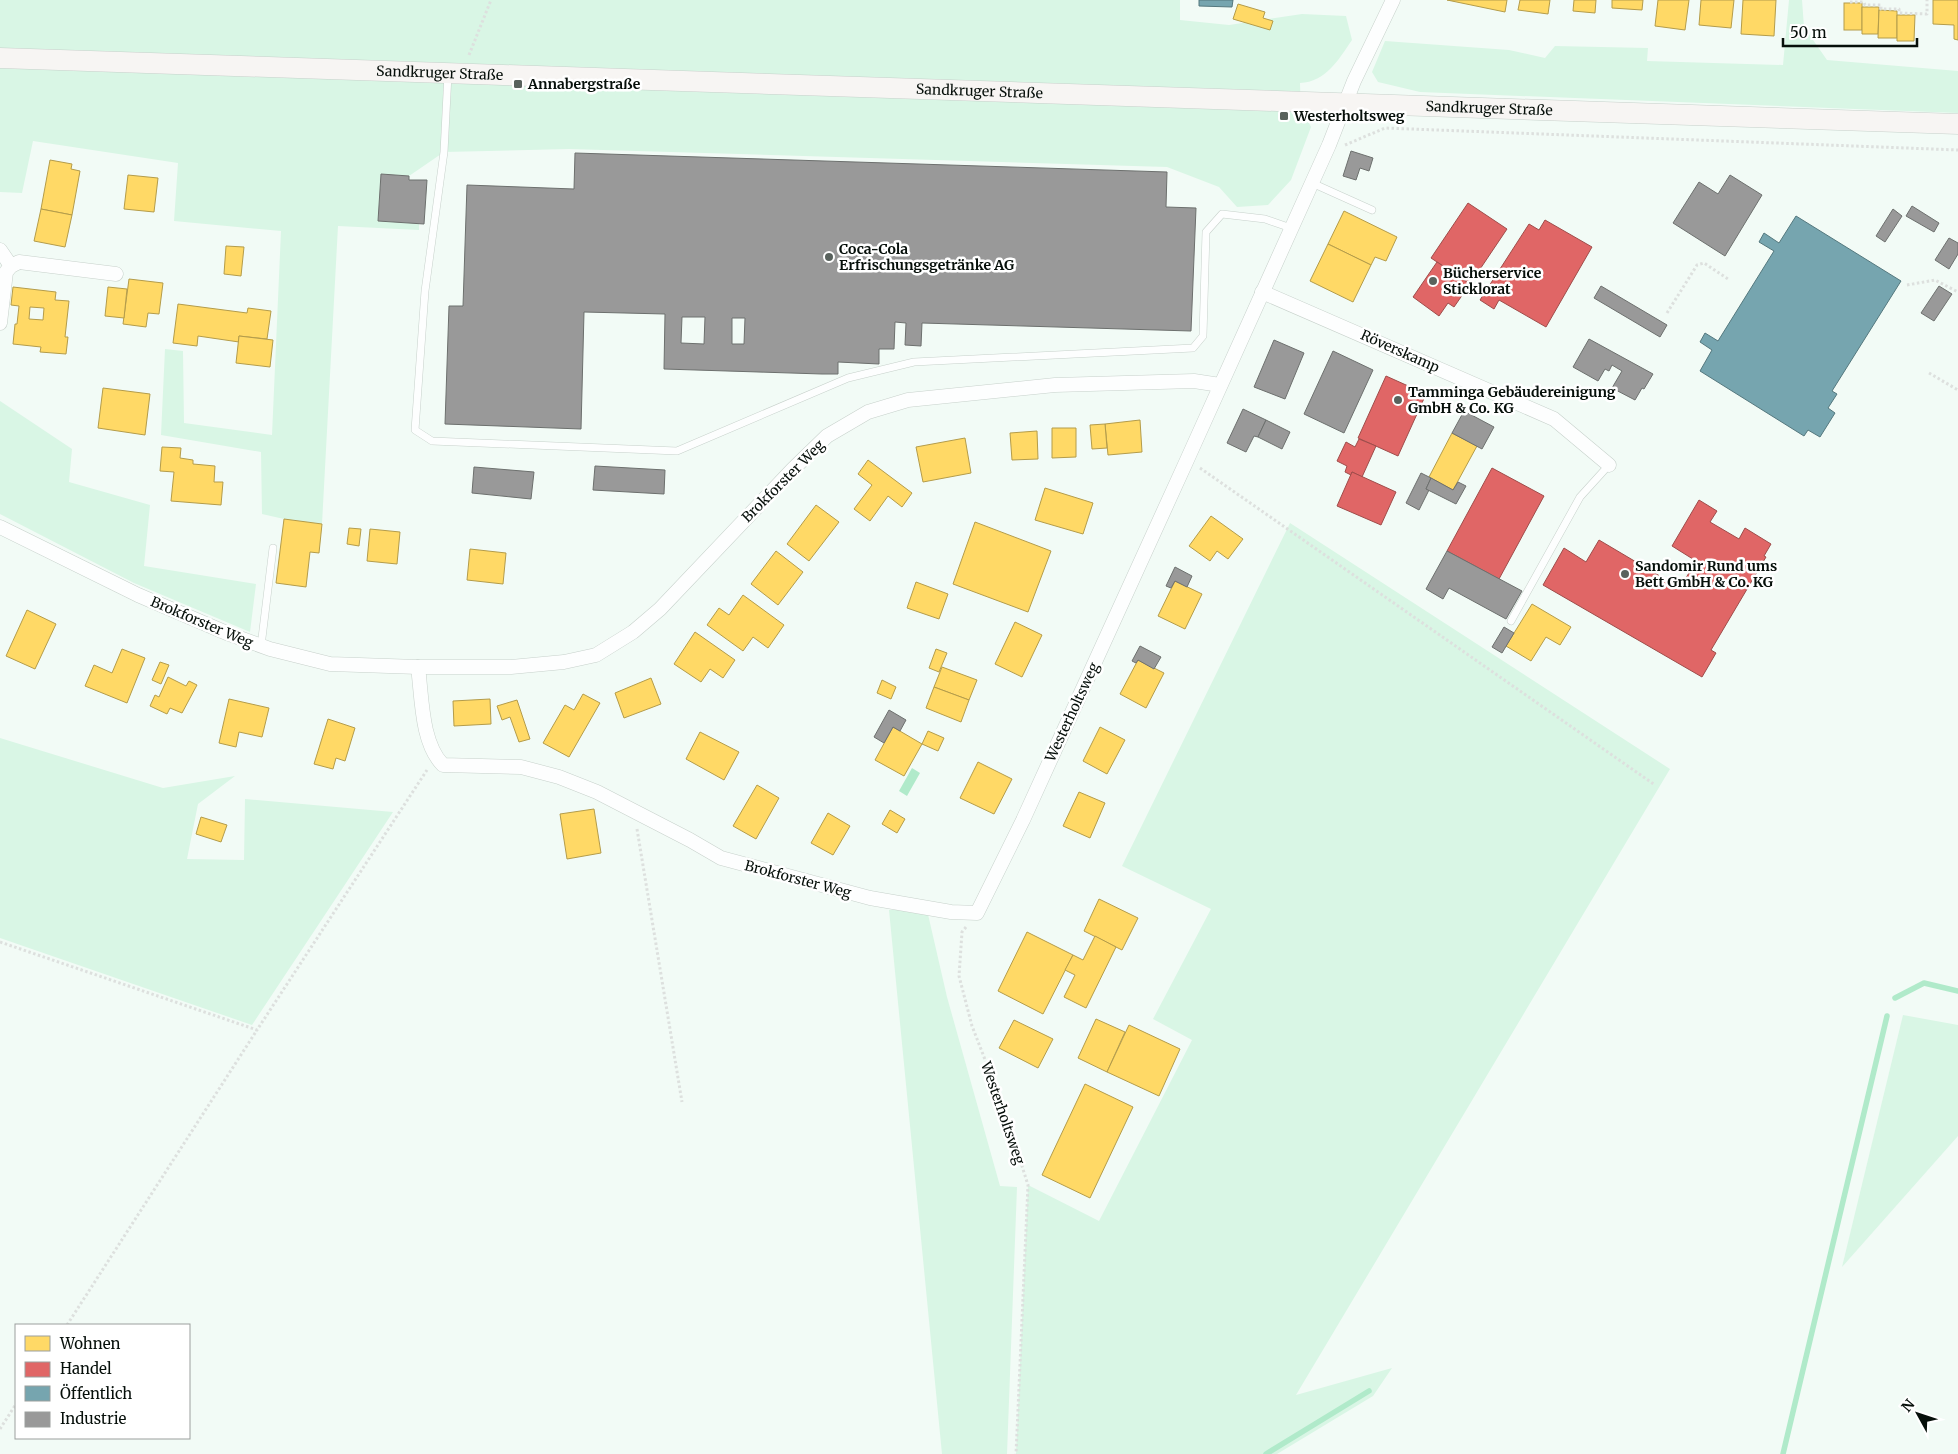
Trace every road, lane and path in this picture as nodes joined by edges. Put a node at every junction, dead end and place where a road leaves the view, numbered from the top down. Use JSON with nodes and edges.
{"nodes":[{"id":1,"x":491,"y":0,"type":"edge"},
{"id":2,"x":1393,"y":0,"type":"edge"},
{"id":3,"x":1927,"y":0,"type":"edge"},
{"id":4,"x":1850,"y":2,"type":"dead end"},
{"id":5,"x":0,"y":58,"type":"edge"},
{"id":6,"x":456,"y":74,"type":"junction"},
{"id":7,"x":1346,"y":104,"type":"junction"},
{"id":8,"x":1958,"y":124,"type":"edge"},
{"id":9,"x":1330,"y":145,"type":"junction"},
{"id":10,"x":1958,"y":150,"type":"edge"},
{"id":11,"x":1312,"y":183,"type":"junction"},
{"id":12,"x":1372,"y":210,"type":"dead end"},
{"id":13,"x":1291,"y":228,"type":"junction"},
{"id":14,"x":0,"y":250,"type":"edge"},
{"id":15,"x":11,"y":266,"type":"junction"},
{"id":16,"x":116,"y":274,"type":"dead end"},
{"id":17,"x":1728,"y":278,"type":"dead end"},
{"id":18,"x":1907,"y":285,"type":"dead end"},
{"id":19,"x":1262,"y":292,"type":"junction"},
{"id":20,"x":1958,"y":292,"type":"edge"},
{"id":21,"x":1668,"y":313,"type":"dead end"},
{"id":22,"x":0,"y":323,"type":"edge"},
{"id":23,"x":1929,"y":373,"type":"dead end"},
{"id":24,"x":1220,"y":385,"type":"junction"},
{"id":25,"x":1958,"y":390,"type":"edge"},
{"id":26,"x":1187,"y":460,"type":"junction"},
{"id":27,"x":1610,"y":465,"type":"joint"},
{"id":28,"x":0,"y":527,"type":"edge"},
{"id":29,"x":273,"y":548,"type":"dead end"},
{"id":30,"x":1511,"y":621,"type":"dead end"},
{"id":31,"x":260,"y":646,"type":"junction"},
{"id":32,"x":418,"y":667,"type":"junction"},
{"id":33,"x":436,"y":758,"type":"junction"},
{"id":34,"x":1655,"y":785,"type":"dead end"},
{"id":35,"x":638,"y":838,"type":"dead end"},
{"id":36,"x":977,"y":913,"type":"junction"},
{"id":37,"x":0,"y":942,"type":"edge"},
{"id":38,"x":257,"y":1030,"type":"junction"},
{"id":39,"x":682,"y":1102,"type":"dead end"},
{"id":40,"x":68,"y":1324,"type":"edge"},
{"id":41,"x":15,"y":1406,"type":"edge"},
{"id":42,"x":0,"y":1429,"type":"edge"},
{"id":43,"x":1016,"y":1454,"type":"edge"}],
"edges":[{"from":1,"to":6,"type":"path"},
{"from":2,"to":7,"type":"street","name":"Westerholtsweg"},
{"from":3,"to":4,"type":"path"},
{"from":5,"to":6,"type":"street","name":"Sandkruger Straße"},
{"from":6,"to":7,"type":"street","name":"Sandkruger Straße"},
{"from":6,"to":13,"type":"lane"},
{"from":7,"to":8,"type":"street","name":"Sandkruger Straße"},
{"from":7,"to":9,"type":"street","name":"Westerholtsweg"},
{"from":9,"to":10,"type":"path"},
{"from":9,"to":11,"type":"street","name":"Westerholtsweg"},
{"from":11,"to":12,"type":"lane"},
{"from":11,"to":13,"type":"street","name":"Westerholtsweg"},
{"from":13,"to":19,"type":"street","name":"Westerholtsweg"},
{"from":14,"to":15,"type":"street"},
{"from":15,"to":16,"type":"street"},
{"from":15,"to":22,"type":"street"},
{"from":17,"to":21,"type":"path"},
{"from":18,"to":20,"type":"path"},
{"from":19,"to":24,"type":"street","name":"Westerholtsweg"},
{"from":19,"to":27,"type":"street","name":"Röverskamp"},
{"from":23,"to":25,"type":"path"},
{"from":24,"to":26,"type":"street","name":"Westerholtsweg"},
{"from":24,"to":32,"type":"street","name":"Brokforster Weg"},
{"from":26,"to":34,"type":"path"},
{"from":26,"to":36,"type":"street","name":"Westerholtsweg"},
{"from":27,"to":30,"type":"lane"},
{"from":28,"to":31,"type":"street","name":"Brokforster Weg"},
{"from":29,"to":31,"type":"lane"},
{"from":31,"to":32,"type":"street","name":"Brokforster Weg"},
{"from":32,"to":33,"type":"street"},
{"from":33,"to":36,"type":"street","name":"Brokforster Weg"},
{"from":33,"to":38,"type":"path"},
{"from":35,"to":39,"type":"path"},
{"from":36,"to":43,"type":"path","name":"Westerholtsweg"},
{"from":37,"to":38,"type":"path"},
{"from":38,"to":40,"type":"path"},
{"from":41,"to":42,"type":"path"}]}
